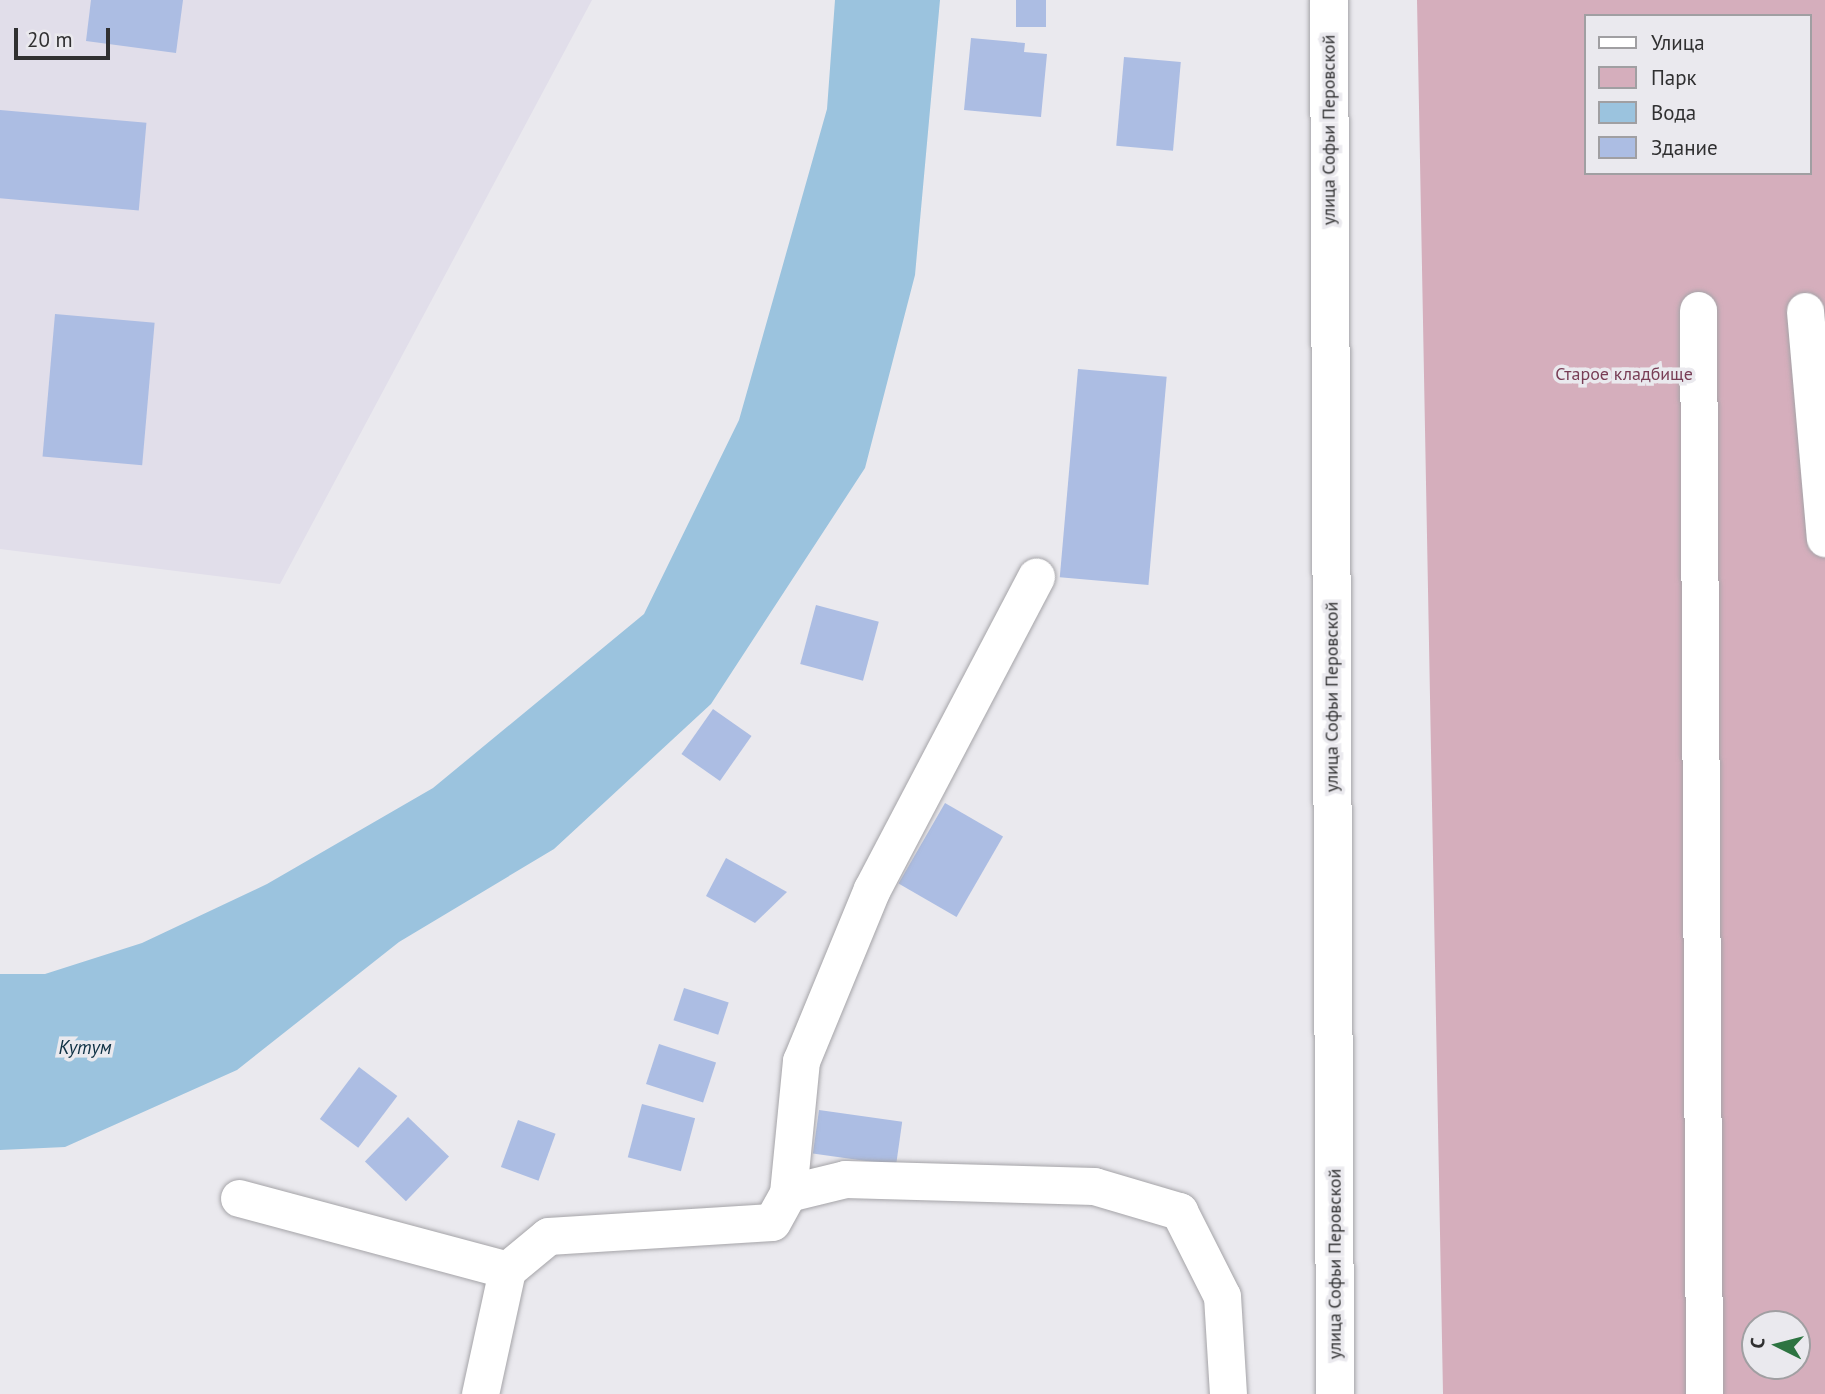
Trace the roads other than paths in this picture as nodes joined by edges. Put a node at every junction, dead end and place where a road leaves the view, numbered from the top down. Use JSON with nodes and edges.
{"nodes":[{"id":1,"x":1328,"y":0,"type":"edge"},
{"id":2,"x":1698,"y":310,"type":"dead end"},
{"id":3,"x":1805,"y":311,"type":"dead end"},
{"id":4,"x":1825,"y":538,"type":"edge"},
{"id":5,"x":1036,"y":576,"type":"dead end"},
{"id":6,"x":788,"y":1193,"type":"junction"},
{"id":7,"x":239,"y":1198,"type":"dead end"},
{"id":8,"x":507,"y":1270,"type":"junction"},
{"id":9,"x":480,"y":1394,"type":"edge"},
{"id":10,"x":1228,"y":1394,"type":"edge"},
{"id":11,"x":1335,"y":1394,"type":"edge"},
{"id":12,"x":1704,"y":1394,"type":"edge"}],
"edges":[{"from":1,"to":11,"type":"main road","name":"улица Софьи Перовской"},
{"from":2,"to":12,"type":"street"},
{"from":3,"to":4,"type":"street"},
{"from":5,"to":6,"type":"street"},
{"from":6,"to":8,"type":"street"},
{"from":6,"to":10,"type":"street"},
{"from":7,"to":8,"type":"street"},
{"from":8,"to":9,"type":"street"}]}
